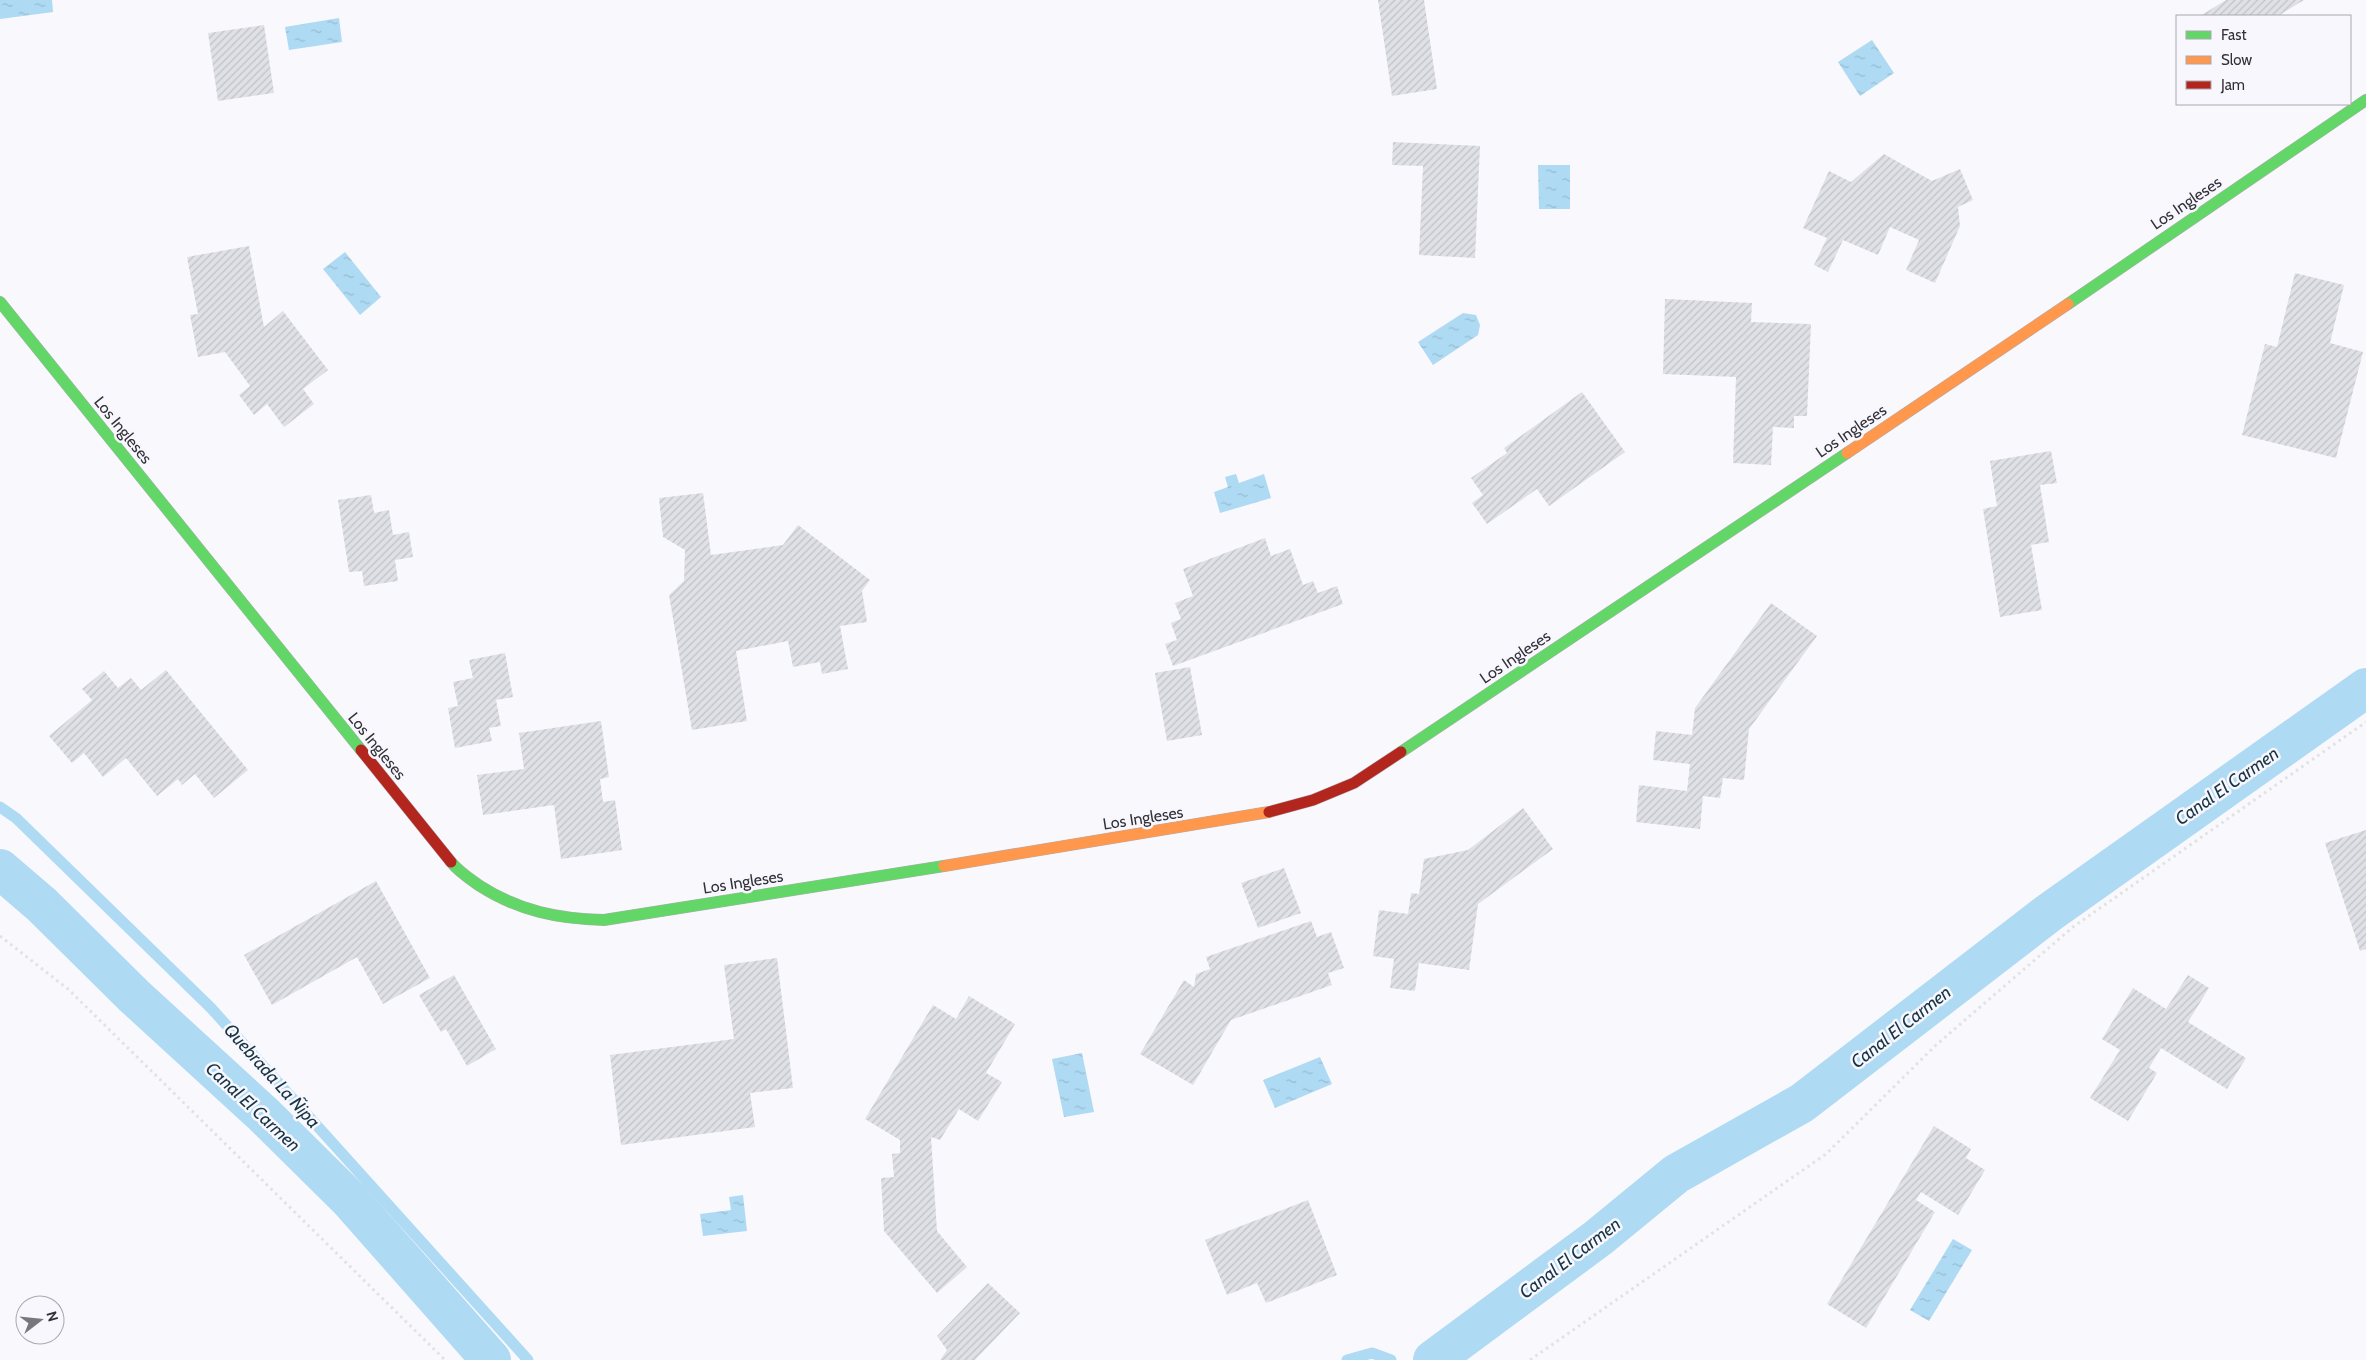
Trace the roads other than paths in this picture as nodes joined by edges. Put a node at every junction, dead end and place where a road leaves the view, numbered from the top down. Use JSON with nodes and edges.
{"nodes":[{"id":1,"x":2366,"y":100,"type":"edge"},
{"id":2,"x":0,"y":302,"type":"edge"}],
"edges":[{"from":1,"to":2,"type":"street","name":"Los Ingleses"}]}
